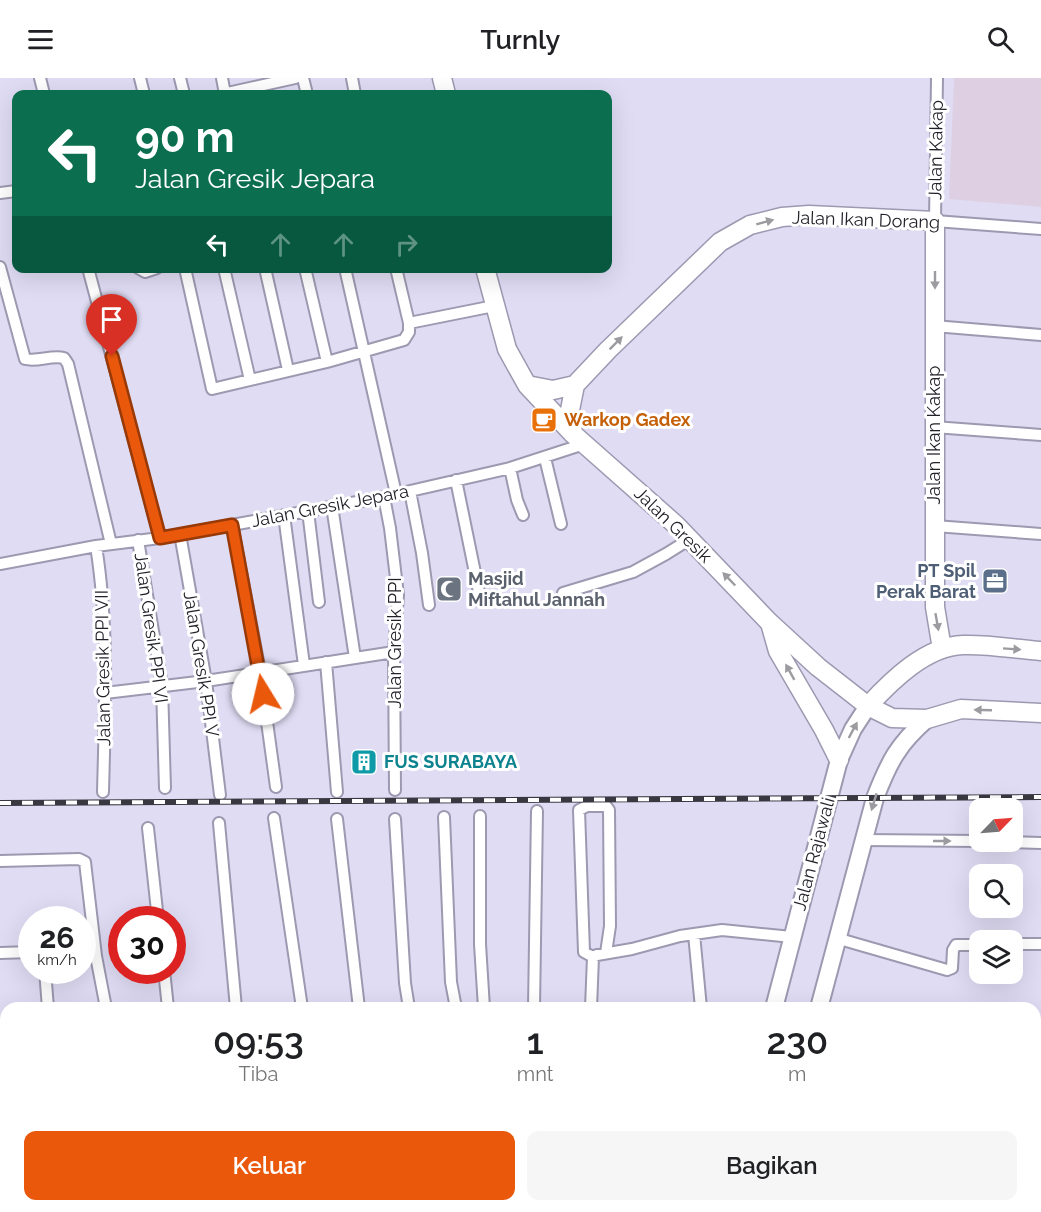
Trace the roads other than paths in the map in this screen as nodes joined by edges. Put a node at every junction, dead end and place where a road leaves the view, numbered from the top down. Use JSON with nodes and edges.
{"nodes":[{"id":1,"x":295,"y":78,"type":"edge"},
{"id":2,"x":936,"y":78,"type":"edge"},
{"id":3,"x":261,"y":86,"type":"edge"},
{"id":4,"x":243,"y":90,"type":"edge"},
{"id":5,"x":935,"y":221,"type":"junction"},
{"id":6,"x":1041,"y":229,"type":"edge"},
{"id":7,"x":0,"y":267,"type":"edge"},
{"id":8,"x":89,"y":273,"type":"edge"},
{"id":9,"x":186,"y":273,"type":"edge"},
{"id":10,"x":225,"y":273,"type":"edge"},
{"id":11,"x":266,"y":273,"type":"edge"},
{"id":12,"x":306,"y":273,"type":"edge"},
{"id":13,"x":346,"y":273,"type":"edge"},
{"id":14,"x":397,"y":273,"type":"edge"},
{"id":15,"x":486,"y":273,"type":"edge"},
{"id":16,"x":494,"y":306,"type":"junction"},
{"id":17,"x":409,"y":323,"type":"junction"},
{"id":18,"x":934,"y":326,"type":"junction"},
{"id":19,"x":1041,"y":335,"type":"edge"},
{"id":20,"x":365,"y":351,"type":"junction"},
{"id":21,"x":327,"y":362,"type":"junction"},
{"id":22,"x":288,"y":370,"type":"junction"},
{"id":23,"x":250,"y":380,"type":"junction"},
{"id":24,"x":527,"y":385,"type":"junction"},
{"id":25,"x":575,"y":385,"type":"junction"},
{"id":26,"x":934,"y":427,"type":"junction"},
{"id":27,"x":1041,"y":435,"type":"edge"},
{"id":28,"x":579,"y":439,"type":"junction"},
{"id":29,"x":545,"y":458,"type":"junction"},
{"id":30,"x":510,"y":468,"type":"junction"},
{"id":31,"x":456,"y":480,"type":"junction"},
{"id":32,"x":410,"y":491,"type":"junction"},
{"id":33,"x":396,"y":494,"type":"junction"},
{"id":34,"x":384,"y":496,"type":"junction"},
{"id":35,"x":332,"y":506,"type":"junction"},
{"id":36,"x":309,"y":511,"type":"junction"},
{"id":37,"x":284,"y":515,"type":"junction"},
{"id":38,"x":523,"y":515,"type":"dead end"},
{"id":39,"x":561,"y":524,"type":"dead end"},
{"id":40,"x":232,"y":525,"type":"junction"},
{"id":41,"x":935,"y":526,"type":"junction"},
{"id":42,"x":180,"y":534,"type":"junction"},
{"id":43,"x":1041,"y":534,"type":"edge"},
{"id":44,"x":159,"y":536,"type":"junction"},
{"id":45,"x":690,"y":539,"type":"junction"},
{"id":46,"x":138,"y":540,"type":"junction"},
{"id":47,"x":111,"y":544,"type":"junction"},
{"id":48,"x":96,"y":546,"type":"junction"},
{"id":49,"x":0,"y":564,"type":"edge"},
{"id":50,"x":563,"y":593,"type":"dead end"},
{"id":51,"x":319,"y":602,"type":"dead end"},
{"id":52,"x":481,"y":602,"type":"dead end"},
{"id":53,"x":429,"y":605,"type":"dead end"},
{"id":54,"x":769,"y":622,"type":"junction"},
{"id":55,"x":942,"y":649,"type":"junction"},
{"id":56,"x":1041,"y":651,"type":"edge"},
{"id":57,"x":394,"y":652,"type":"junction"},
{"id":58,"x":355,"y":658,"type":"junction"},
{"id":59,"x":326,"y":662,"type":"junction"},
{"id":60,"x":304,"y":665,"type":"junction"},
{"id":61,"x":260,"y":671,"type":"junction"},
{"id":62,"x":206,"y":681,"type":"junction"},
{"id":63,"x":162,"y":686,"type":"junction"},
{"id":64,"x":105,"y":693,"type":"junction"},
{"id":65,"x":868,"y":706,"type":"junction"},
{"id":66,"x":1041,"y":713,"type":"edge"},
{"id":67,"x":927,"y":719,"type":"junction"},
{"id":68,"x":839,"y":760,"type":"junction"},
{"id":69,"x":276,"y":787,"type":"dead end"},
{"id":70,"x":165,"y":788,"type":"dead end"},
{"id":71,"x":395,"y":790,"type":"dead end"},
{"id":72,"x":104,"y":792,"type":"dead end"},
{"id":73,"x":337,"y":792,"type":"dead end"},
{"id":74,"x":220,"y":795,"type":"dead end"},
{"id":75,"x":537,"y":811,"type":"dead end"},
{"id":76,"x":480,"y":816,"type":"dead end"},
{"id":77,"x":444,"y":817,"type":"dead end"},
{"id":78,"x":274,"y":818,"type":"dead end"},
{"id":79,"x":337,"y":819,"type":"dead end"},
{"id":80,"x":395,"y":819,"type":"dead end"},
{"id":81,"x":219,"y":823,"type":"dead end"},
{"id":82,"x":148,"y":828,"type":"dead end"},
{"id":83,"x":863,"y":840,"type":"junction"},
{"id":84,"x":969,"y":841,"type":"edge"},
{"id":85,"x":1023,"y":842,"type":"edge"},
{"id":86,"x":1041,"y":843,"type":"edge"},
{"id":87,"x":0,"y":861,"type":"edge"},
{"id":88,"x":90,"y":906,"type":"edge"},
{"id":89,"x":156,"y":906,"type":"edge"},
{"id":90,"x":694,"y":934,"type":"junction"},
{"id":91,"x":792,"y":937,"type":"junction"},
{"id":92,"x":836,"y":938,"type":"junction"},
{"id":93,"x":1023,"y":944,"type":"edge"},
{"id":94,"x":1041,"y":944,"type":"edge"},
{"id":95,"x":969,"y":945,"type":"edge"},
{"id":96,"x":0,"y":952,"type":"edge"},
{"id":97,"x":18,"y":952,"type":"edge"},
{"id":98,"x":598,"y":955,"type":"junction"},
{"id":99,"x":96,"y":956,"type":"edge"},
{"id":100,"x":46,"y":984,"type":"edge"},
{"id":101,"x":165,"y":984,"type":"edge"},
{"id":102,"x":48,"y":1002,"type":"edge"},
{"id":103,"x":105,"y":1002,"type":"edge"},
{"id":104,"x":167,"y":1002,"type":"edge"},
{"id":105,"x":235,"y":1002,"type":"edge"},
{"id":106,"x":301,"y":1002,"type":"edge"},
{"id":107,"x":358,"y":1002,"type":"edge"},
{"id":108,"x":408,"y":1002,"type":"edge"},
{"id":109,"x":455,"y":1002,"type":"edge"},
{"id":110,"x":484,"y":1002,"type":"edge"},
{"id":111,"x":534,"y":1002,"type":"edge"},
{"id":112,"x":592,"y":1002,"type":"edge"},
{"id":113,"x":700,"y":1002,"type":"edge"},
{"id":114,"x":776,"y":1002,"type":"edge"},
{"id":115,"x":820,"y":1002,"type":"edge"}],
"edges":[{"from":1,"to":3,"type":"street"},
{"from":2,"to":5,"type":"street","name":"Jalan Kakap"},
{"from":3,"to":4,"type":"street"},
{"from":5,"to":6,"type":"street","name":"Jalan Ikan Dorang"},
{"from":5,"to":18,"type":"highway","name":"Jalan Ikan Kakap","one_way":true},
{"from":25,"to":5,"type":"highway","name":"Jalan Ikan Dorang","one_way":true},
{"from":7,"to":47,"type":"street"},
{"from":8,"to":44,"type":"street"},
{"from":9,"to":23,"type":"street"},
{"from":10,"to":23,"type":"street"},
{"from":11,"to":22,"type":"street"},
{"from":12,"to":21,"type":"street"},
{"from":13,"to":20,"type":"street"},
{"from":14,"to":17,"type":"street"},
{"from":15,"to":16,"type":"highway","name":"Jalan Gresik"},
{"from":16,"to":17,"type":"street"},
{"from":16,"to":24,"type":"highway","name":"Jalan Gresik"},
{"from":17,"to":20,"type":"street"},
{"from":18,"to":19,"type":"street"},
{"from":18,"to":26,"type":"highway","name":"Jalan Ikan Kakap"},
{"from":20,"to":21,"type":"street"},
{"from":20,"to":33,"type":"street"},
{"from":21,"to":22,"type":"street"},
{"from":22,"to":23,"type":"street"},
{"from":24,"to":25,"type":"highway"},
{"from":24,"to":28,"type":"highway","name":"Jalan Gresik"},
{"from":25,"to":28,"type":"highway"},
{"from":26,"to":27,"type":"street"},
{"from":26,"to":41,"type":"highway","name":"Jalan Ikan Kakap"},
{"from":28,"to":29,"type":"street","name":"Jalan Gresik Jepara"},
{"from":28,"to":45,"type":"highway","name":"Jalan Gresik"},
{"from":29,"to":30,"type":"street","name":"Jalan Gresik Jepara"},
{"from":29,"to":39,"type":"street"},
{"from":30,"to":31,"type":"street","name":"Jalan Gresik Jepara"},
{"from":30,"to":38,"type":"street"},
{"from":31,"to":32,"type":"street","name":"Jalan Gresik Jepara"},
{"from":31,"to":52,"type":"street"},
{"from":32,"to":33,"type":"street","name":"Jalan Gresik Jepara"},
{"from":32,"to":53,"type":"street"},
{"from":33,"to":34,"type":"street","name":"Jalan Gresik Jepara"},
{"from":34,"to":35,"type":"street","name":"Jalan Gresik Jepara"},
{"from":34,"to":57,"type":"street","name":"Jalan Gresik PPI"},
{"from":35,"to":36,"type":"street","name":"Jalan Gresik Jepara"},
{"from":35,"to":58,"type":"street"},
{"from":36,"to":37,"type":"street","name":"Jalan Gresik Jepara"},
{"from":36,"to":51,"type":"street"},
{"from":37,"to":40,"type":"street","name":"Jalan Gresik Jepara"},
{"from":37,"to":60,"type":"street"},
{"from":40,"to":42,"type":"street","name":"Jalan Gresik Jepara"},
{"from":40,"to":61,"type":"street"},
{"from":41,"to":43,"type":"street"},
{"from":41,"to":55,"type":"highway","name":"Jalan Ikan Kakap","one_way":true},
{"from":42,"to":44,"type":"street","name":"Jalan Gresik Jepara"},
{"from":42,"to":62,"type":"street","name":"Jalan Gresik PPI V"},
{"from":44,"to":46,"type":"street","name":"Jalan Gresik Jepara"},
{"from":45,"to":50,"type":"street"},
{"from":54,"to":45,"type":"highway","name":"Jalan Gresik","one_way":true},
{"from":46,"to":47,"type":"street","name":"Jalan Gresik Jepara"},
{"from":46,"to":63,"type":"street","name":"Jalan Gresik PPI VI"},
{"from":47,"to":48,"type":"street","name":"Jalan Gresik Jepara"},
{"from":48,"to":49,"type":"street","name":"Jalan Gresik Jepara"},
{"from":48,"to":64,"type":"street","name":"Jalan Gresik PPI VII"},
{"from":54,"to":65,"type":"highway","name":"Jalan Gresik"},
{"from":68,"to":54,"type":"highway","one_way":true},
{"from":55,"to":56,"type":"highway","one_way":true},
{"from":55,"to":65,"type":"highway"},
{"from":57,"to":58,"type":"street"},
{"from":57,"to":71,"type":"street","name":"Jalan Gresik PPI"},
{"from":58,"to":59,"type":"street"},
{"from":59,"to":60,"type":"street"},
{"from":59,"to":73,"type":"street"},
{"from":60,"to":61,"type":"street"},
{"from":61,"to":62,"type":"street"},
{"from":61,"to":69,"type":"street"},
{"from":62,"to":63,"type":"street"},
{"from":62,"to":74,"type":"street","name":"Jalan Gresik PPI V"},
{"from":63,"to":64,"type":"street"},
{"from":63,"to":70,"type":"street","name":"Jalan Gresik PPI VI"},
{"from":64,"to":72,"type":"street","name":"Jalan Gresik PPI VII"},
{"from":65,"to":67,"type":"highway","name":"Jalan Gresik"},
{"from":68,"to":65,"type":"main road","name":"Jalan Rajawali","one_way":true},
{"from":66,"to":67,"type":"highway","name":"Jalan Gresik","one_way":true},
{"from":67,"to":83,"type":"main road","one_way":true},
{"from":68,"to":91,"type":"main road","name":"Jalan Rajawali"},
{"from":75,"to":111,"type":"street"},
{"from":76,"to":110,"type":"street"},
{"from":77,"to":109,"type":"street"},
{"from":78,"to":106,"type":"street"},
{"from":79,"to":107,"type":"street"},
{"from":80,"to":108,"type":"street"},
{"from":81,"to":105,"type":"street"},
{"from":82,"to":89,"type":"street"},
{"from":83,"to":84,"type":"street","one_way":true},
{"from":83,"to":92,"type":"main road"},
{"from":85,"to":86,"type":"street"},
{"from":87,"to":88,"type":"street"},
{"from":90,"to":91,"type":"street"},
{"from":90,"to":98,"type":"street"},
{"from":90,"to":113,"type":"street"},
{"from":91,"to":114,"type":"main road","name":"Jalan Rajawali"},
{"from":92,"to":95,"type":"street"},
{"from":92,"to":115,"type":"main road"},
{"from":93,"to":94,"type":"street"},
{"from":96,"to":97,"type":"street"},
{"from":98,"to":98,"type":"street"},
{"from":98,"to":112,"type":"street"},
{"from":99,"to":103,"type":"street"},
{"from":100,"to":102,"type":"street"},
{"from":101,"to":104,"type":"street"}]}
